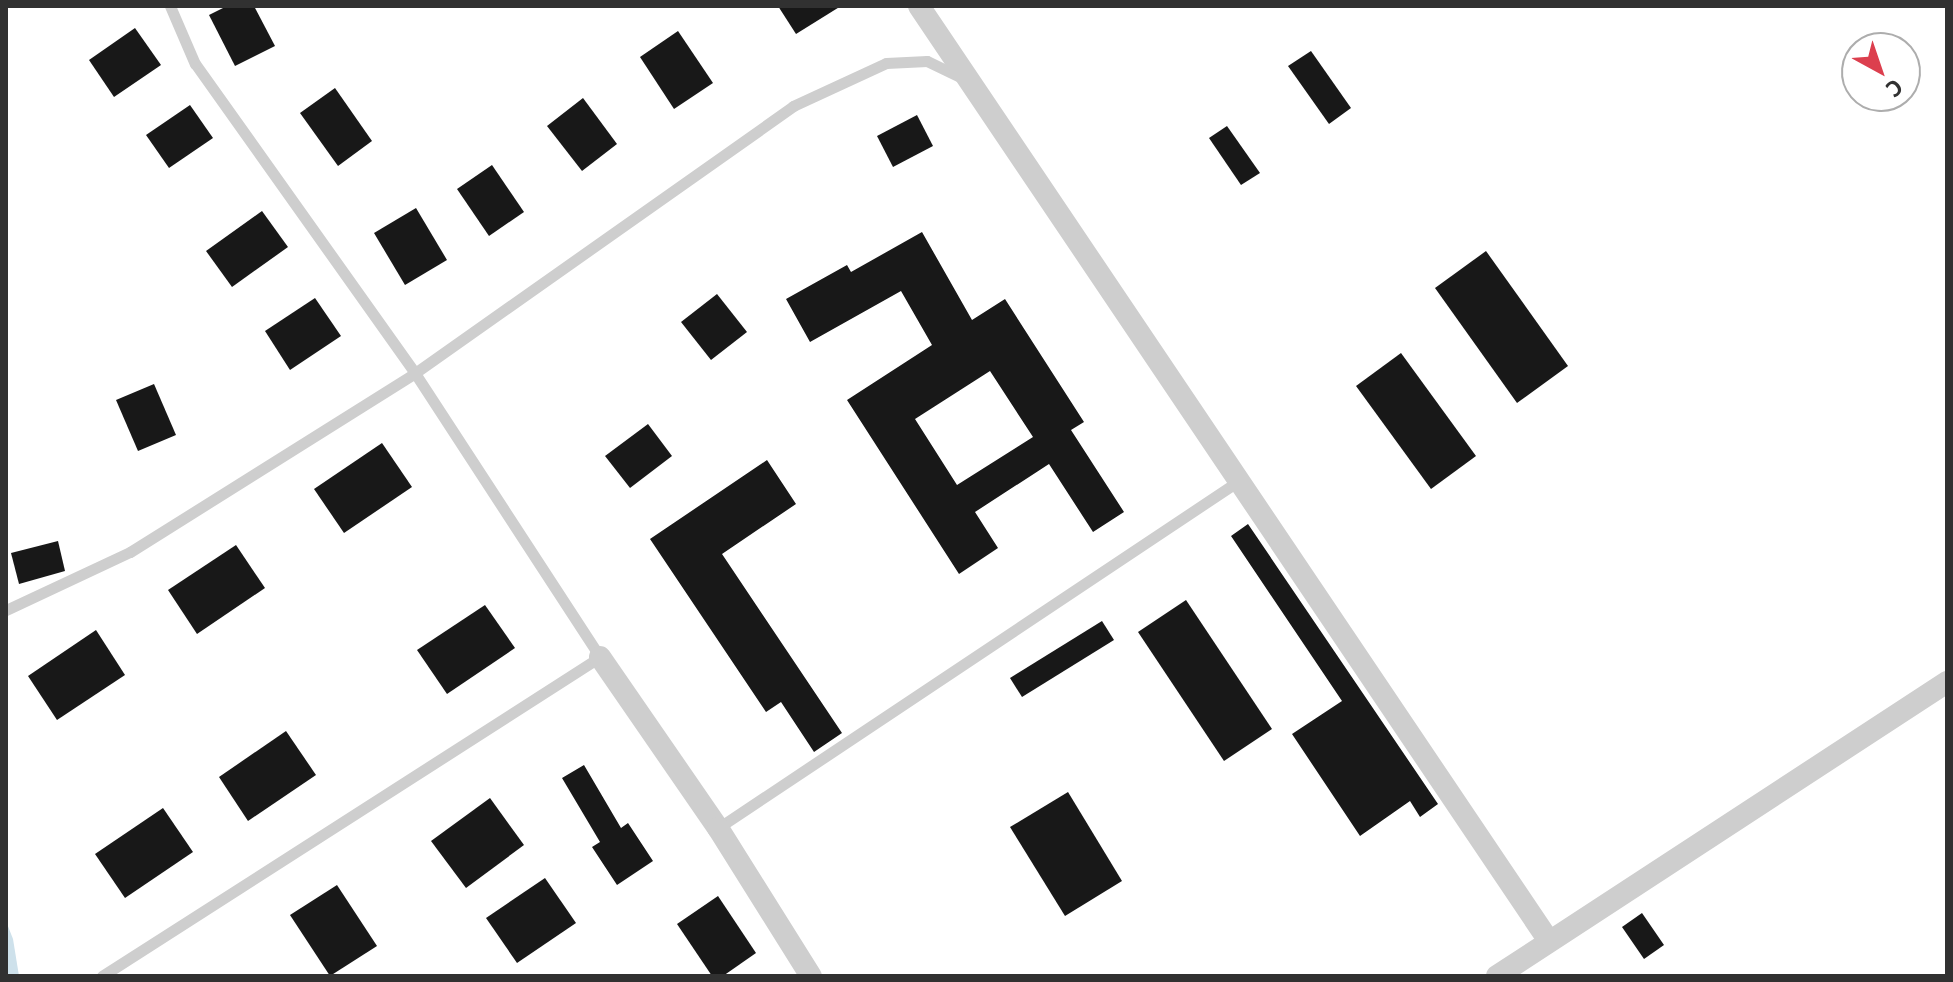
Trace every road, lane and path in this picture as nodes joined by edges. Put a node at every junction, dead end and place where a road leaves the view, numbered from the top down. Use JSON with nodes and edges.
{"nodes":[{"id":1,"x":170,"y":6,"type":"edge"},
{"id":2,"x":919,"y":6,"type":"edge"},
{"id":3,"x":965,"y":80,"type":"junction"},
{"id":4,"x":415,"y":373,"type":"junction"},
{"id":5,"x":1237,"y":482,"type":"junction"},
{"id":6,"x":6,"y":610,"type":"edge"},
{"id":7,"x":600,"y":657,"type":"junction"},
{"id":8,"x":1947,"y":682,"type":"edge"},
{"id":9,"x":718,"y":828,"type":"junction"},
{"id":10,"x":1549,"y":941,"type":"junction"},
{"id":11,"x":111,"y":974,"type":"edge"},
{"id":12,"x":811,"y":976,"type":"edge"},
{"id":13,"x":1497,"y":976,"type":"edge"}],
"edges":[{"from":1,"to":4,"type":"lane"},
{"from":2,"to":3,"type":"street"},
{"from":3,"to":4,"type":"lane"},
{"from":3,"to":5,"type":"street"},
{"from":4,"to":6,"type":"lane"},
{"from":4,"to":7,"type":"lane"},
{"from":5,"to":9,"type":"lane"},
{"from":5,"to":10,"type":"street"},
{"from":7,"to":9,"type":"street"},
{"from":7,"to":11,"type":"lane"},
{"from":8,"to":10,"type":"street"},
{"from":9,"to":12,"type":"street"},
{"from":10,"to":13,"type":"street"}]}
